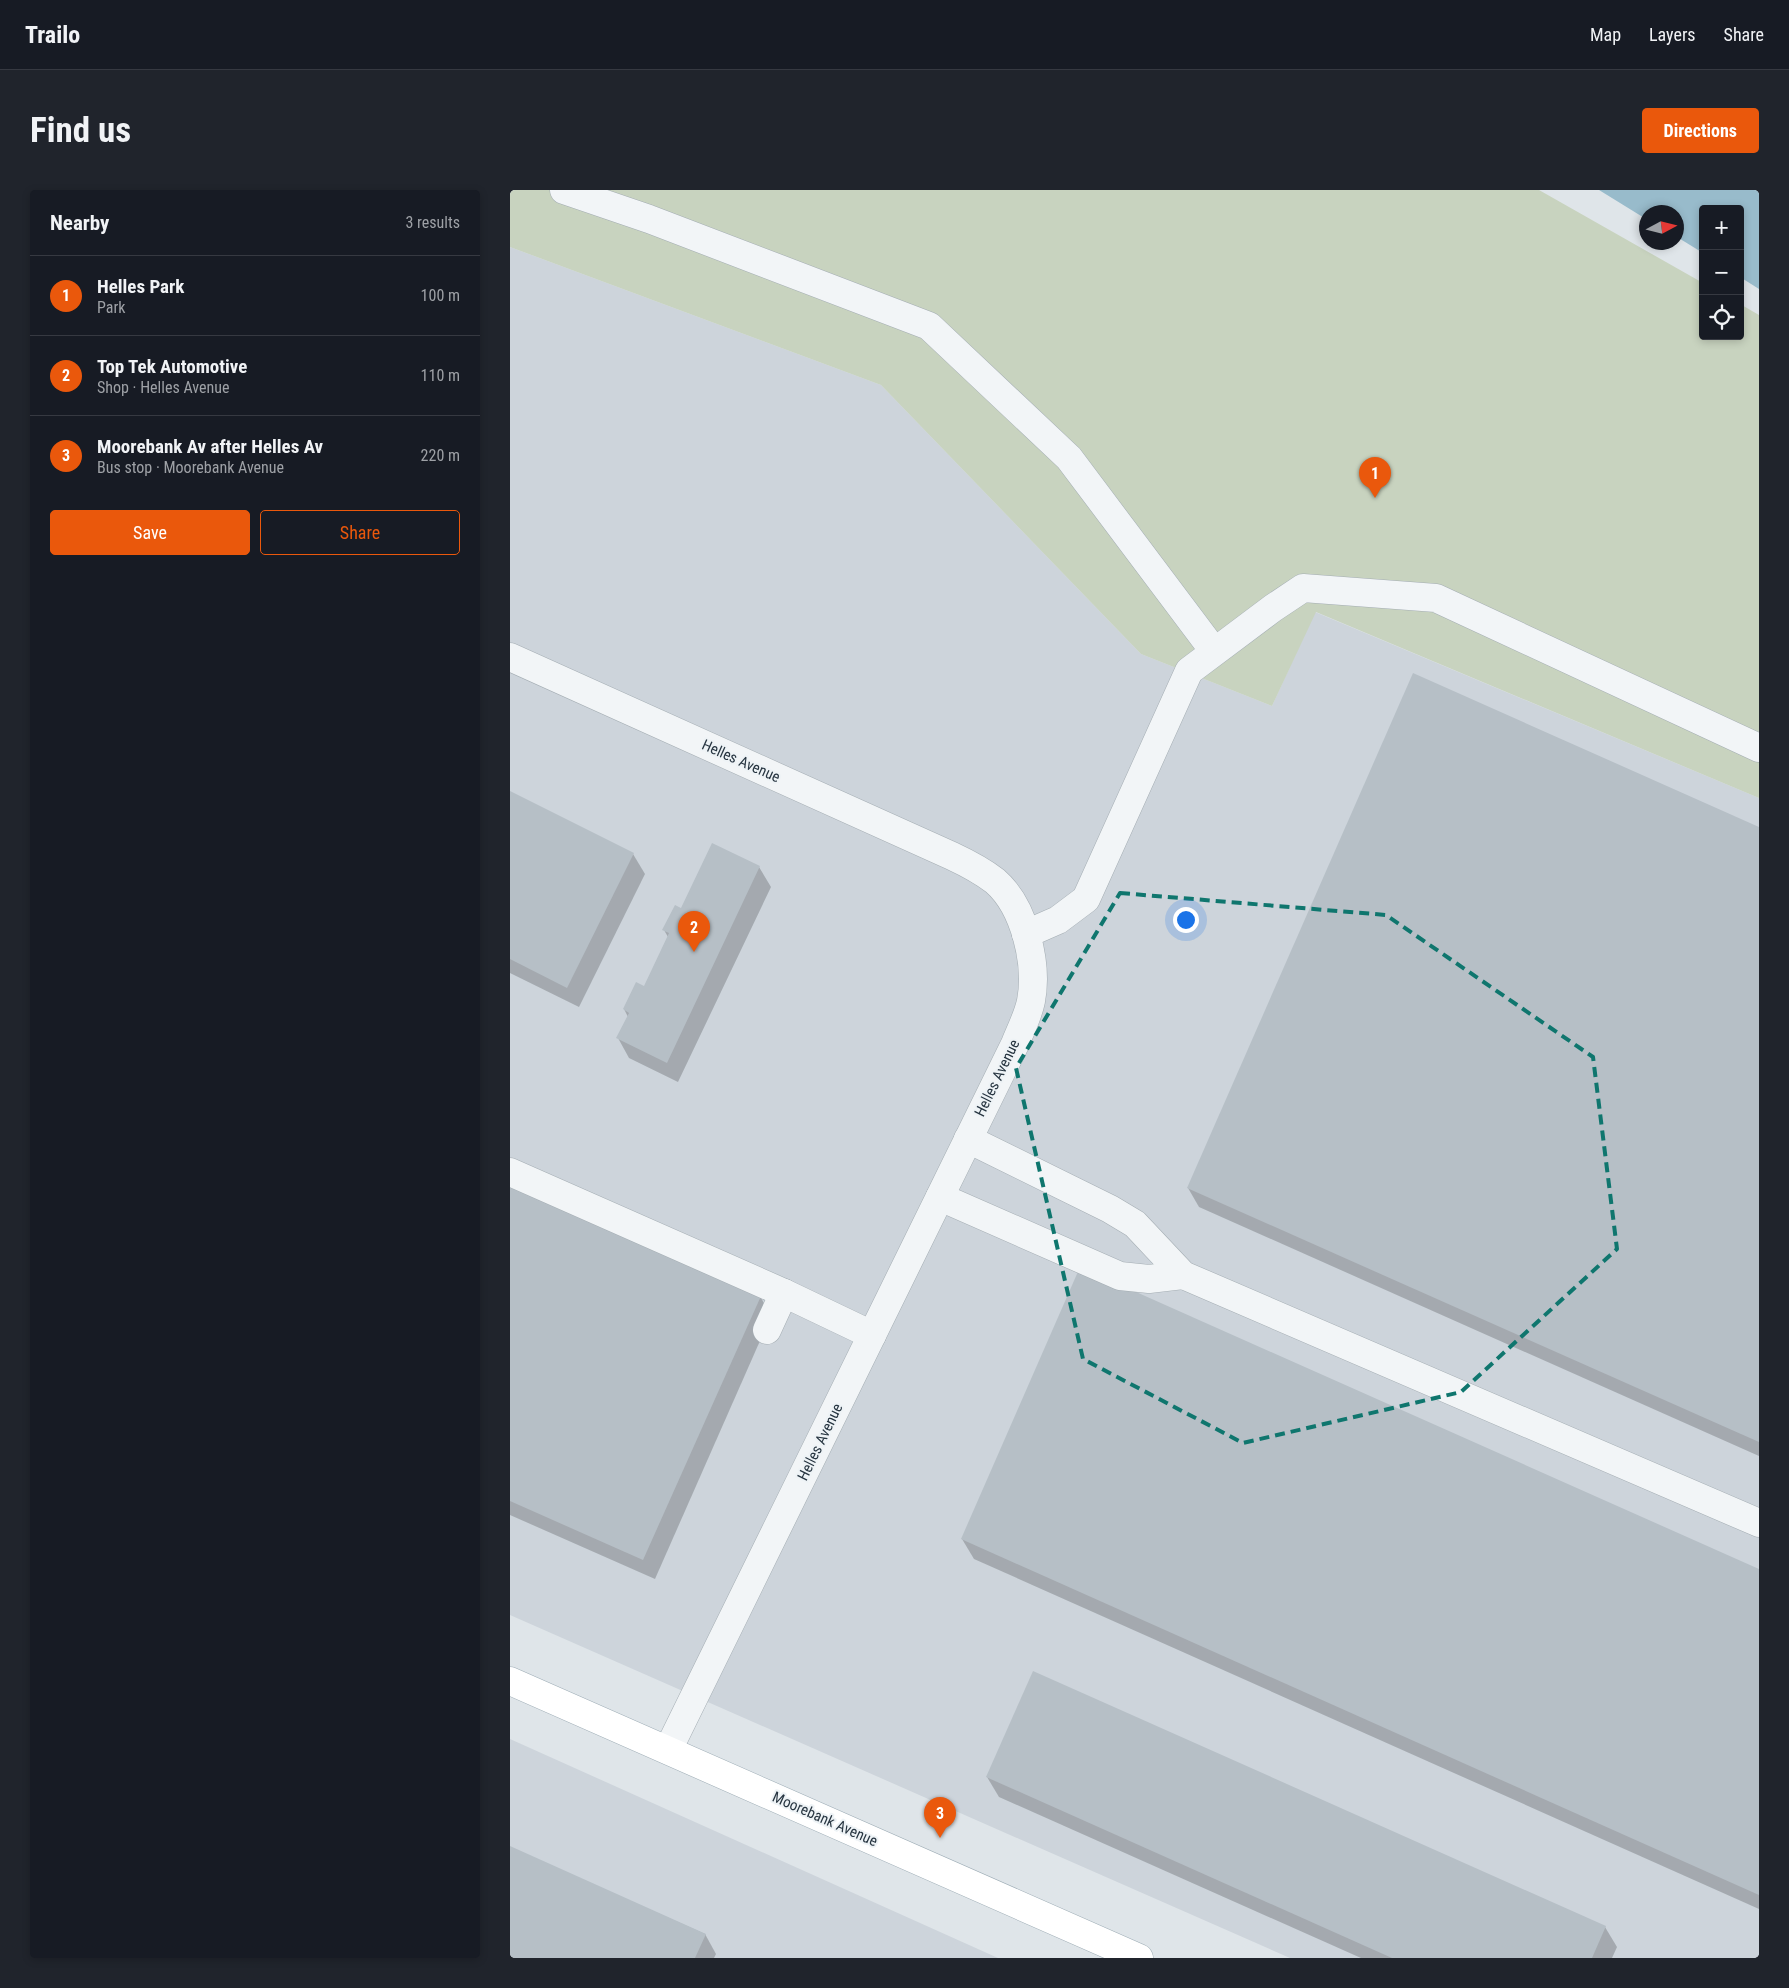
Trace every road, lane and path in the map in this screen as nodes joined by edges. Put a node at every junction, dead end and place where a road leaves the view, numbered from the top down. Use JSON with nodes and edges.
{"nodes":[{"id":1,"x":564,"y":190,"type":"edge"},
{"id":2,"x":605,"y":197,"type":"edge"},
{"id":3,"x":1214,"y":651,"type":"junction"},
{"id":4,"x":510,"y":657,"type":"edge"},
{"id":5,"x":1759,"y":748,"type":"edge"},
{"id":6,"x":1026,"y":934,"type":"junction"},
{"id":7,"x":968,"y":1139,"type":"junction"},
{"id":8,"x":510,"y":1172,"type":"edge"},
{"id":9,"x":940,"y":1197,"type":"junction"},
{"id":10,"x":1183,"y":1275,"type":"junction"},
{"id":11,"x":784,"y":1293,"type":"junction"},
{"id":12,"x":767,"y":1330,"type":"dead end"},
{"id":13,"x":872,"y":1335,"type":"junction"},
{"id":14,"x":1759,"y":1523,"type":"edge"},
{"id":15,"x":510,"y":1681,"type":"edge"},
{"id":16,"x":668,"y":1750,"type":"junction"},
{"id":17,"x":1139,"y":1958,"type":"edge"}],
"edges":[{"from":1,"to":2,"type":"street"},
{"from":2,"to":3,"type":"street"},
{"from":3,"to":5,"type":"street"},
{"from":3,"to":6,"type":"street"},
{"from":4,"to":6,"type":"street","name":"Helles Avenue"},
{"from":6,"to":7,"type":"street","name":"Helles Avenue"},
{"from":7,"to":9,"type":"street","name":"Helles Avenue"},
{"from":7,"to":10,"type":"street"},
{"from":8,"to":11,"type":"street"},
{"from":9,"to":10,"type":"street"},
{"from":9,"to":13,"type":"street","name":"Helles Avenue"},
{"from":10,"to":14,"type":"street"},
{"from":11,"to":12,"type":"street"},
{"from":11,"to":13,"type":"street"},
{"from":13,"to":16,"type":"street","name":"Helles Avenue"},
{"from":15,"to":16,"type":"main road","name":"Moorebank Avenue"},
{"from":16,"to":17,"type":"main road","name":"Moorebank Avenue"}]}
